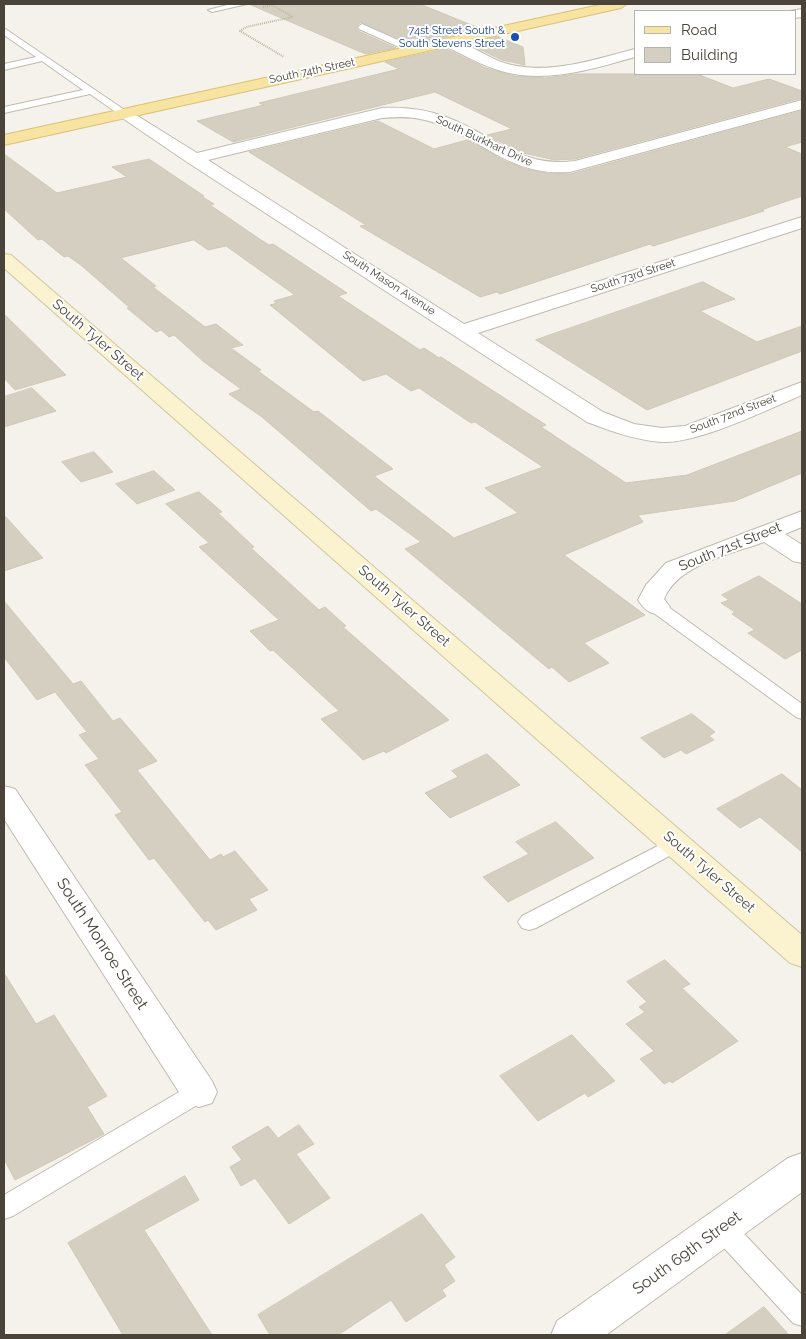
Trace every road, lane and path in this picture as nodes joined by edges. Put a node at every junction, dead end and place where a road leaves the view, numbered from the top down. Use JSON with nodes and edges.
{"nodes":[{"id":1,"x":239,"y":4,"type":"edge"},
{"id":2,"x":621,"y":4,"type":"edge"},
{"id":3,"x":212,"y":10,"type":"dead end"},
{"id":4,"x":362,"y":27,"type":"dead end"},
{"id":5,"x":4,"y":31,"type":"edge"},
{"id":6,"x":448,"y":42,"type":"junction"},
{"id":7,"x":413,"y":50,"type":"junction"},
{"id":8,"x":634,"y":53,"type":"edge"},
{"id":9,"x":44,"y":58,"type":"junction"},
{"id":10,"x":4,"y":67,"type":"edge"},
{"id":11,"x":327,"y":68,"type":"junction"},
{"id":12,"x":92,"y":91,"type":"junction"},
{"id":13,"x":802,"y":104,"type":"edge"},
{"id":14,"x":4,"y":110,"type":"edge"},
{"id":15,"x":123,"y":112,"type":"junction"},
{"id":16,"x":4,"y":140,"type":"edge"},
{"id":17,"x":193,"y":159,"type":"junction"},
{"id":18,"x":802,"y":222,"type":"edge"},
{"id":19,"x":4,"y":260,"type":"edge"},
{"id":20,"x":463,"y":331,"type":"junction"},
{"id":21,"x":802,"y":388,"type":"edge"},
{"id":22,"x":662,"y":435,"type":"joint"},
{"id":23,"x":802,"y":518,"type":"edge"},
{"id":24,"x":767,"y":533,"type":"junction"},
{"id":25,"x":802,"y":556,"type":"edge"},
{"id":26,"x":657,"y":607,"type":"joint"},
{"id":27,"x":802,"y":713,"type":"edge"},
{"id":28,"x":4,"y":796,"type":"edge"},
{"id":29,"x":677,"y":843,"type":"junction"},
{"id":30,"x":529,"y":922,"type":"dead end"},
{"id":31,"x":802,"y":954,"type":"edge"},
{"id":32,"x":199,"y":1092,"type":"joint"},
{"id":33,"x":802,"y":1170,"type":"edge"},
{"id":34,"x":4,"y":1208,"type":"edge"},
{"id":35,"x":722,"y":1228,"type":"junction"},
{"id":36,"x":802,"y":1314,"type":"edge"},
{"id":37,"x":572,"y":1335,"type":"edge"}],
"edges":[{"from":1,"to":3,"type":"lane"},
{"from":1,"to":11,"type":"path"},
{"from":2,"to":6,"type":"main road","name":"South 74th Street"},
{"from":4,"to":7,"type":"lane"},
{"from":5,"to":9,"type":"lane"},
{"from":6,"to":7,"type":"main road","name":"South 74th Street"},
{"from":6,"to":8,"type":"street"},
{"from":7,"to":11,"type":"main road","name":"South 74th Street"},
{"from":9,"to":10,"type":"lane"},
{"from":9,"to":12,"type":"lane"},
{"from":11,"to":15,"type":"main road","name":"South 74th Street"},
{"from":12,"to":14,"type":"lane"},
{"from":12,"to":15,"type":"lane"},
{"from":13,"to":17,"type":"street","name":"South Burkhart Drive"},
{"from":15,"to":16,"type":"main road","name":"South 74th Street"},
{"from":15,"to":17,"type":"street","name":"South Mason Avenue"},
{"from":17,"to":20,"type":"street","name":"South Mason Avenue"},
{"from":18,"to":20,"type":"street","name":"South 73rd Street"},
{"from":19,"to":29,"type":"street","name":"South Tyler Street"},
{"from":20,"to":22,"type":"street","name":"South Mason Avenue"},
{"from":21,"to":22,"type":"street","name":"South 72nd Street"},
{"from":23,"to":24,"type":"street","name":"South 71st Street"},
{"from":24,"to":25,"type":"street"},
{"from":24,"to":26,"type":"street","name":"South 71st Street"},
{"from":26,"to":27,"type":"lane"},
{"from":28,"to":32,"type":"street","name":"South Monroe Street"},
{"from":29,"to":30,"type":"lane"},
{"from":29,"to":31,"type":"street","name":"South Tyler Street"},
{"from":32,"to":34,"type":"lane"},
{"from":33,"to":35,"type":"street","name":"South 69th Street"},
{"from":35,"to":36,"type":"lane"},
{"from":35,"to":37,"type":"street","name":"South 69th Street"}]}
